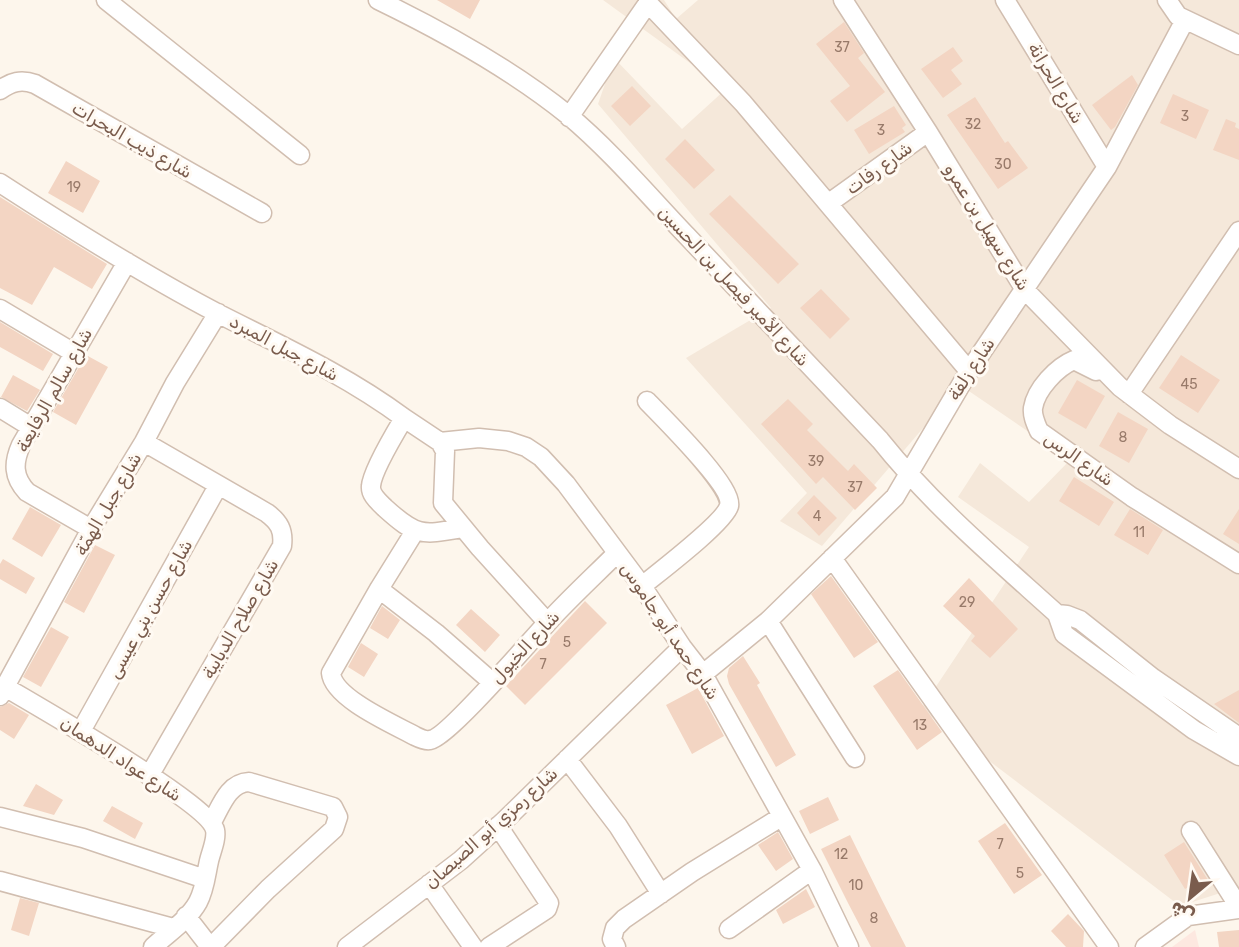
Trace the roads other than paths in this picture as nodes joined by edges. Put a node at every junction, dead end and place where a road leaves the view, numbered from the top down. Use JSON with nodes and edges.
{"nodes":[{"id":1,"x":106,"y":0,"type":"edge"},
{"id":2,"x":378,"y":0,"type":"edge"},
{"id":3,"x":843,"y":0,"type":"edge"},
{"id":4,"x":1005,"y":0,"type":"edge"},
{"id":5,"x":1167,"y":0,"type":"edge"},
{"id":6,"x":648,"y":2,"type":"edge"},
{"id":7,"x":1185,"y":20,"type":"junction"},
{"id":8,"x":1239,"y":45,"type":"edge"},
{"id":9,"x":0,"y":90,"type":"edge"},
{"id":10,"x":569,"y":117,"type":"junction"},
{"id":11,"x":929,"y":132,"type":"junction"},
{"id":12,"x":300,"y":155,"type":"dead end"},
{"id":13,"x":1107,"y":167,"type":"junction"},
{"id":14,"x":0,"y":183,"type":"edge"},
{"id":15,"x":829,"y":203,"type":"junction"},
{"id":16,"x":262,"y":214,"type":"dead end"},
{"id":17,"x":1239,"y":231,"type":"edge"},
{"id":18,"x":127,"y":262,"type":"junction"},
{"id":19,"x":1025,"y":290,"type":"junction"},
{"id":20,"x":0,"y":309,"type":"edge"},
{"id":21,"x":218,"y":313,"type":"junction"},
{"id":22,"x":74,"y":353,"type":"junction"},
{"id":23,"x":969,"y":371,"type":"junction"},
{"id":24,"x":1124,"y":390,"type":"junction"},
{"id":25,"x":647,"y":401,"type":"dead end"},
{"id":26,"x":0,"y":408,"type":"edge"},
{"id":27,"x":404,"y":418,"type":"junction"},
{"id":28,"x":32,"y":427,"type":"junction"},
{"id":29,"x":144,"y":442,"type":"junction"},
{"id":30,"x":440,"y":442,"type":"junction"},
{"id":31,"x":1239,"y":468,"type":"edge"},
{"id":32,"x":908,"y":475,"type":"junction"},
{"id":33,"x":218,"y":486,"type":"junction"},
{"id":34,"x":463,"y":528,"type":"junction"},
{"id":35,"x":92,"y":529,"type":"junction"},
{"id":36,"x":415,"y":531,"type":"junction"},
{"id":37,"x":617,"y":553,"type":"junction"},
{"id":38,"x":832,"y":558,"type":"junction"},
{"id":39,"x":1239,"y":564,"type":"edge"},
{"id":40,"x":642,"y":586,"type":"junction"},
{"id":41,"x":379,"y":589,"type":"junction"},
{"id":42,"x":1057,"y":614,"type":"junction"},
{"id":43,"x":768,"y":621,"type":"junction"},
{"id":44,"x":547,"y":622,"type":"junction"},
{"id":45,"x":682,"y":647,"type":"junction"},
{"id":46,"x":703,"y":674,"type":"junction"},
{"id":47,"x":492,"y":682,"type":"junction"},
{"id":48,"x":3,"y":691,"type":"edge"},
{"id":49,"x":81,"y":731,"type":"junction"},
{"id":50,"x":1239,"y":737,"type":"edge"},
{"id":51,"x":1239,"y":756,"type":"edge"},
{"id":52,"x":855,"y":758,"type":"dead end"},
{"id":53,"x":567,"y":759,"type":"junction"},
{"id":54,"x":149,"y":776,"type":"junction"},
{"id":55,"x":0,"y":817,"type":"edge"},
{"id":56,"x":781,"y":817,"type":"junction"},
{"id":57,"x":212,"y":822,"type":"junction"},
{"id":58,"x":498,"y":826,"type":"junction"},
{"id":59,"x":1191,"y":831,"type":"dead end"},
{"id":60,"x":812,"y":870,"type":"junction"},
{"id":61,"x":205,"y":879,"type":"junction"},
{"id":62,"x":0,"y":881,"type":"edge"},
{"id":63,"x":429,"y":884,"type":"junction"},
{"id":64,"x":661,"y":894,"type":"junction"},
{"id":65,"x":1239,"y":908,"type":"edge"},
{"id":66,"x":180,"y":922,"type":"junction"},
{"id":67,"x":729,"y":929,"type":"dead end"},
{"id":68,"x":614,"y":943,"type":"edge"},
{"id":69,"x":214,"y":946,"type":"edge"},
{"id":70,"x":153,"y":947,"type":"edge"},
{"id":71,"x":346,"y":947,"type":"edge"},
{"id":72,"x":473,"y":947,"type":"edge"},
{"id":73,"x":489,"y":947,"type":"edge"},
{"id":74,"x":849,"y":947,"type":"edge"},
{"id":75,"x":1109,"y":947,"type":"edge"},
{"id":76,"x":1145,"y":947,"type":"edge"}],
"edges":[{"from":1,"to":12,"type":"street"},
{"from":2,"to":10,"type":"street","name":"شارع الأمير فيصل بن الحسين"},
{"from":3,"to":11,"type":"street","name":"شارع سهيل بن عمرو"},
{"from":4,"to":13,"type":"street","name":"شارع الحرانة"},
{"from":5,"to":7,"type":"street"},
{"from":6,"to":10,"type":"street"},
{"from":6,"to":15,"type":"street"},
{"from":7,"to":8,"type":"street"},
{"from":7,"to":13,"type":"street","name":"شارع زلفة"},
{"from":9,"to":16,"type":"street","name":"شارع ذيب البحرات"},
{"from":10,"to":32,"type":"street","name":"شارع الأمير فيصل بن الحسين"},
{"from":11,"to":15,"type":"street","name":"شارع رفات"},
{"from":11,"to":19,"type":"street","name":"شارع سهيل بن عمرو"},
{"from":13,"to":19,"type":"street","name":"شارع زلفة"},
{"from":14,"to":18,"type":"street","name":"شارع جبل المبرد"},
{"from":15,"to":23,"type":"street"},
{"from":17,"to":24,"type":"street"},
{"from":18,"to":21,"type":"street","name":"شارع جبل المبرد"},
{"from":18,"to":22,"type":"street","name":"شارع سالم الرفايعة"},
{"from":19,"to":23,"type":"street","name":"شارع زلفة"},
{"from":19,"to":24,"type":"street","name":"شارع سهيل بن عمرو"},
{"from":20,"to":22,"type":"street"},
{"from":21,"to":27,"type":"street","name":"شارع جبل المبرد"},
{"from":21,"to":29,"type":"street","name":"شارع جبل الهمّة"},
{"from":22,"to":28,"type":"street","name":"شارع سالم الرفايعة"},
{"from":23,"to":32,"type":"street","name":"شارع زلفة"},
{"from":24,"to":31,"type":"street","name":"شارع سهيل بن عمرو"},
{"from":24,"to":39,"type":"street","name":"شارع الرس"},
{"from":25,"to":40,"type":"street"},
{"from":26,"to":28,"type":"street"},
{"from":27,"to":30,"type":"street","name":"شارع جبل المبرد"},
{"from":27,"to":36,"type":"street"},
{"from":28,"to":35,"type":"street","name":"شارع سالم الرفايعة"},
{"from":29,"to":33,"type":"street","name":"شارع صلاح الدبايبة"},
{"from":29,"to":35,"type":"street","name":"شارع جبل الهمّة"},
{"from":30,"to":34,"type":"street"},
{"from":30,"to":37,"type":"street","name":"شارع حمد أبو جاموس"},
{"from":32,"to":38,"type":"street","name":"شارع زلفة"},
{"from":32,"to":42,"type":"street","name":"شارع الأمير فيصل بن الحسين"},
{"from":33,"to":49,"type":"street","name":"شارع حسن بني عيسى"},
{"from":33,"to":54,"type":"street","name":"شارع صلاح الدبايبة"},
{"from":34,"to":36,"type":"street"},
{"from":34,"to":44,"type":"street"},
{"from":35,"to":48,"type":"street","name":"شارع جبل الهمّة"},
{"from":36,"to":41,"type":"street"},
{"from":37,"to":40,"type":"street","name":"شارع حمد أبو جاموس"},
{"from":37,"to":44,"type":"street","name":"شارع الخيول"},
{"from":38,"to":43,"type":"street","name":"شارع زلفة"},
{"from":38,"to":75,"type":"street"},
{"from":40,"to":45,"type":"street","name":"شارع حمد أبو جاموس"},
{"from":41,"to":47,"type":"street"},
{"from":41,"to":47,"type":"street","name":"شارع الخيول"},
{"from":42,"to":50,"type":"street","name":"شارع الأمير فيصل بن الحسين"},
{"from":42,"to":51,"type":"street","name":"شارع الأمير فيصل بن الحسين"},
{"from":43,"to":46,"type":"street","name":"شارع زلفة"},
{"from":43,"to":52,"type":"street"},
{"from":44,"to":47,"type":"street","name":"شارع الخيول"},
{"from":45,"to":46,"type":"street","name":"شارع حمد أبو جاموس"},
{"from":45,"to":53,"type":"street","name":"شارع رمزي أبو الصيصان"},
{"from":46,"to":56,"type":"street","name":"شارع حمد أبو جاموس"},
{"from":48,"to":49,"type":"street","name":"شارع عواد الدهمان"},
{"from":49,"to":54,"type":"street","name":"شارع عواد الدهمان"},
{"from":53,"to":58,"type":"street","name":"شارع رمزي أبو الصيصان"},
{"from":53,"to":64,"type":"street","name":"شارع رمزي أبو الصيصان"},
{"from":54,"to":57,"type":"street","name":"شارع عواد الدهمان"},
{"from":55,"to":61,"type":"street"},
{"from":56,"to":60,"type":"street","name":"شارع حمد أبو جاموس"},
{"from":56,"to":64,"type":"street"},
{"from":57,"to":61,"type":"street"},
{"from":57,"to":69,"type":"street"},
{"from":58,"to":63,"type":"street","name":"شارع رمزي أبو الصيصان"},
{"from":58,"to":73,"type":"street"},
{"from":59,"to":65,"type":"street"},
{"from":60,"to":67,"type":"street"},
{"from":60,"to":74,"type":"street","name":"شارع حمد أبو جاموس"},
{"from":61,"to":66,"type":"street"},
{"from":62,"to":66,"type":"street"},
{"from":63,"to":71,"type":"street","name":"شارع رمزي أبو الصيصان"},
{"from":63,"to":72,"type":"street"},
{"from":64,"to":68,"type":"street"},
{"from":65,"to":76,"type":"street"},
{"from":66,"to":69,"type":"street"},
{"from":66,"to":70,"type":"street"}]}
